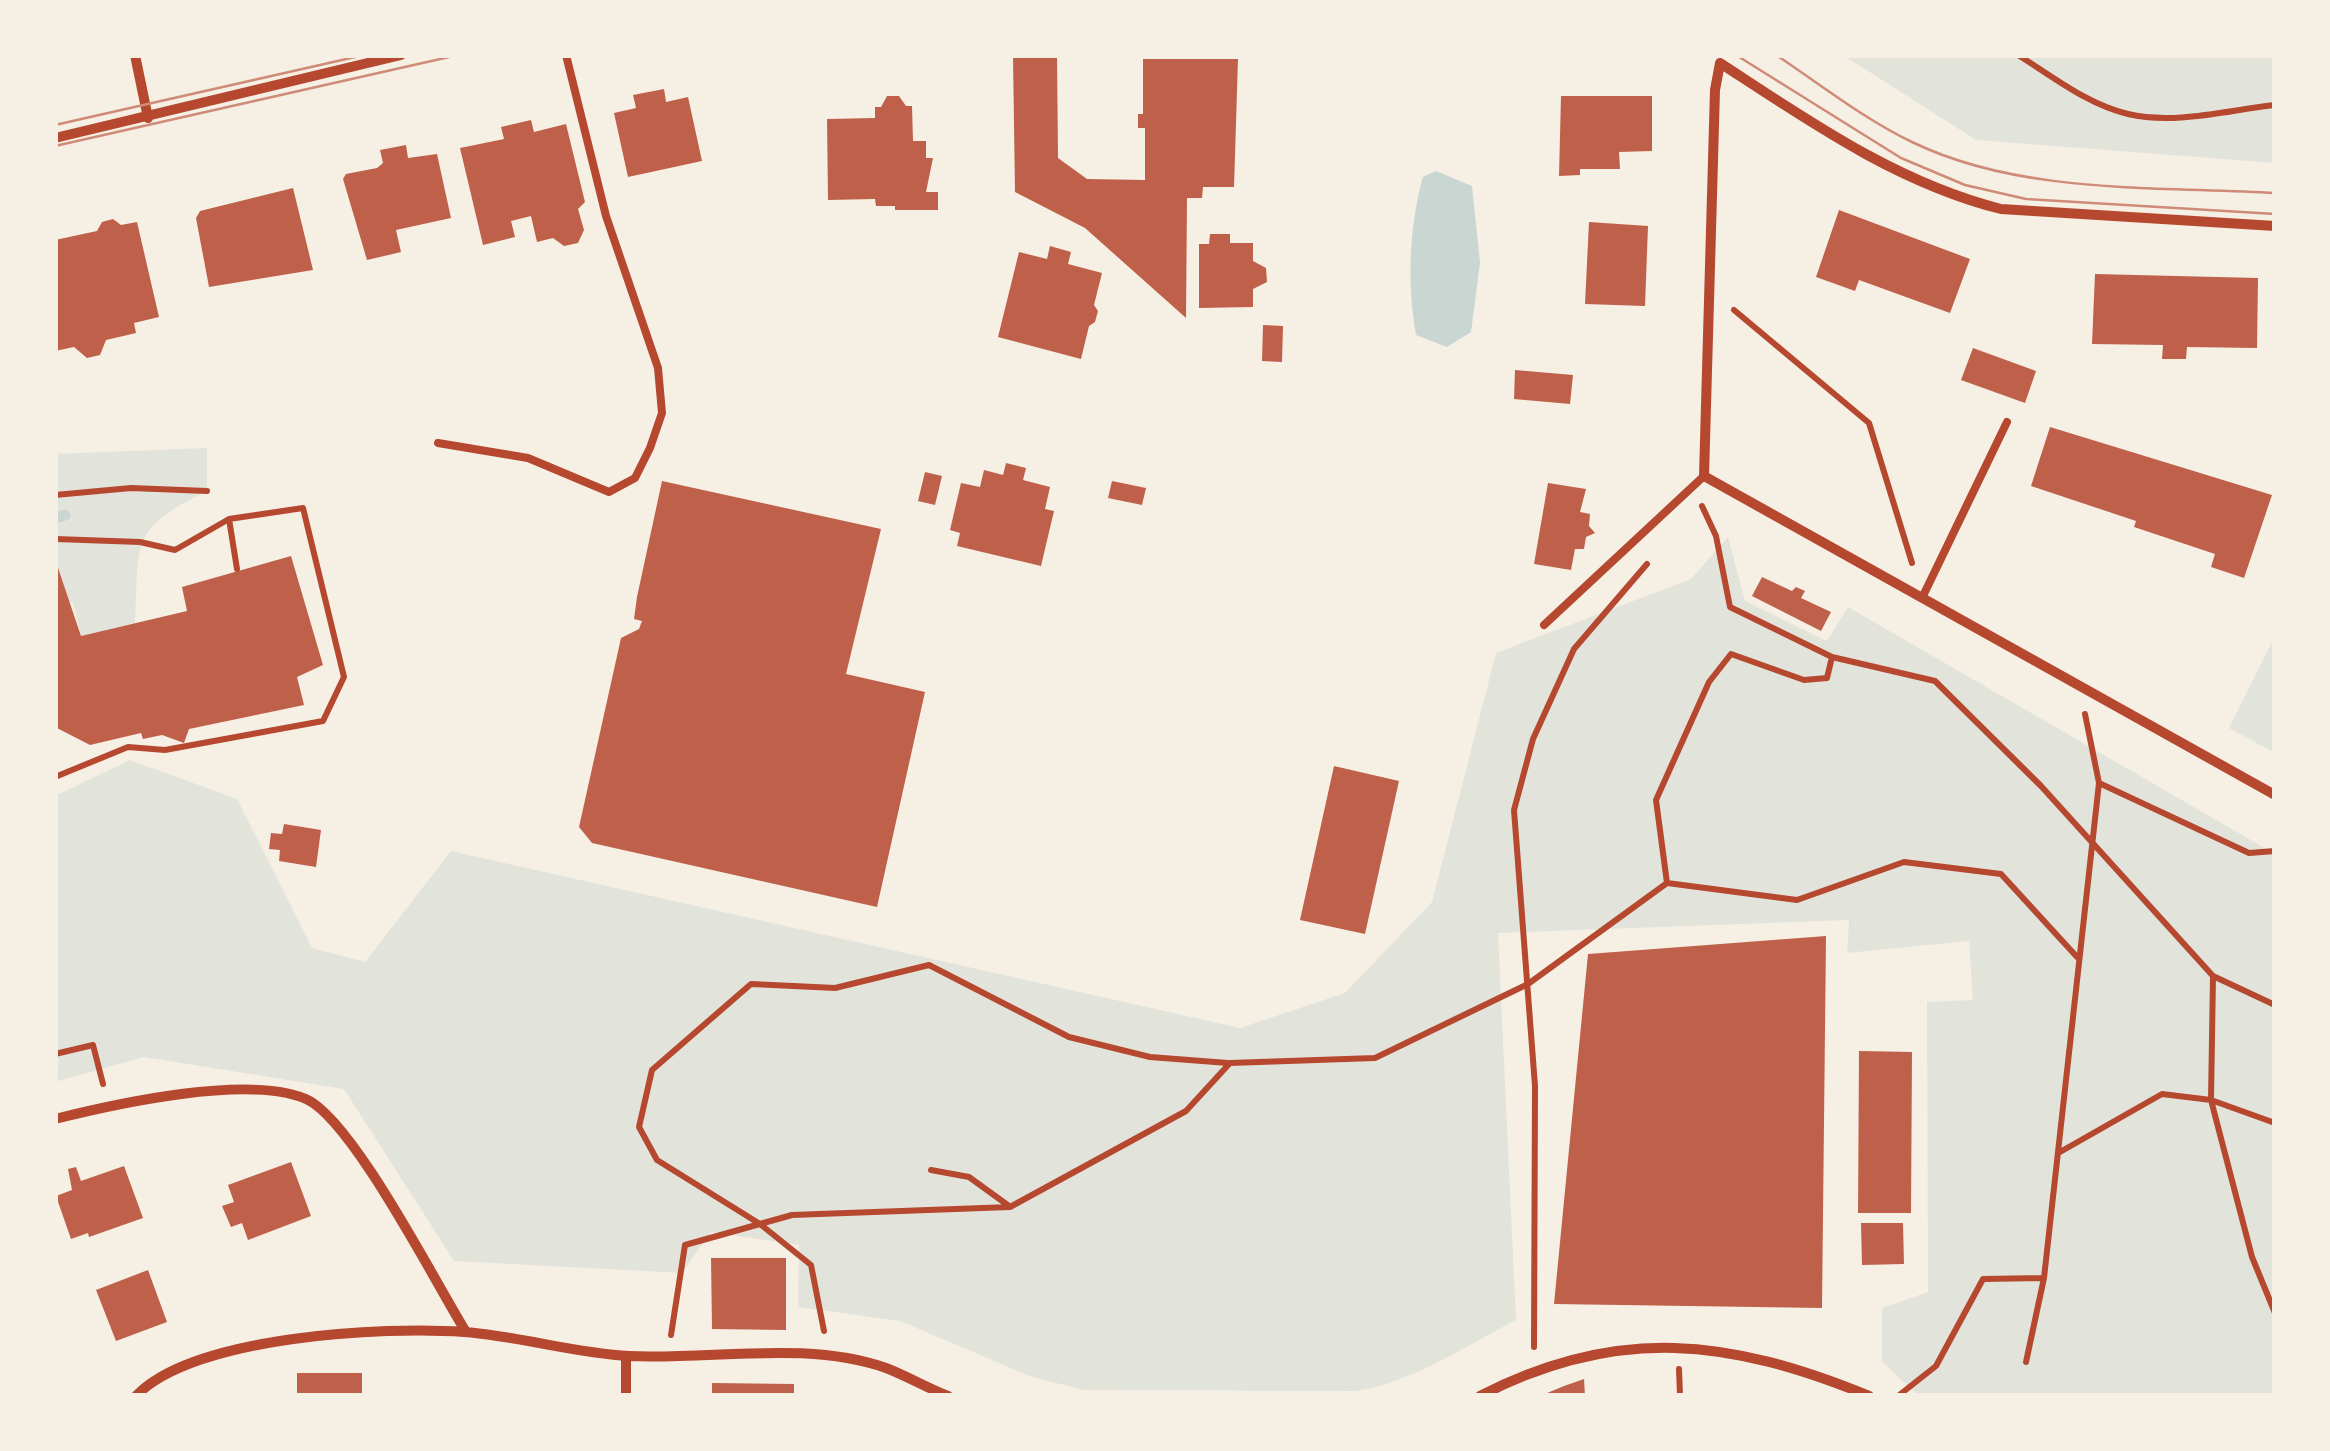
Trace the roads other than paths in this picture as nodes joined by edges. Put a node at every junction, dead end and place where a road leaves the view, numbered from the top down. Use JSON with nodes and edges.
{"nodes":[{"id":1,"x":135,"y":55,"type":"edge"},
{"id":2,"x":401,"y":55,"type":"edge"},
{"id":3,"x":566,"y":55,"type":"edge"},
{"id":4,"x":1718,"y":59,"type":"edge"},
{"id":5,"x":148,"y":118,"type":"junction"},
{"id":6,"x":55,"y":138,"type":"edge"},
{"id":7,"x":2275,"y":226,"type":"edge"},
{"id":8,"x":2007,"y":422,"type":"dead end"},
{"id":9,"x":438,"y":442,"type":"dead end"},
{"id":10,"x":1704,"y":476,"type":"junction"},
{"id":11,"x":1922,"y":598,"type":"junction"},
{"id":12,"x":1544,"y":626,"type":"dead end"},
{"id":13,"x":2275,"y":796,"type":"edge"},
{"id":14,"x":55,"y":1119,"type":"edge"},
{"id":15,"x":466,"y":1332,"type":"junction"},
{"id":16,"x":626,"y":1356,"type":"junction"},
{"id":17,"x":136,"y":1396,"type":"edge"},
{"id":18,"x":626,"y":1396,"type":"edge"},
{"id":19,"x":948,"y":1396,"type":"edge"},
{"id":20,"x":1480,"y":1396,"type":"edge"},
{"id":21,"x":1869,"y":1396,"type":"edge"}],
"edges":[{"from":1,"to":5,"type":"street"},
{"from":2,"to":5,"type":"street"},
{"from":3,"to":9,"type":"lane"},
{"from":4,"to":7,"type":"street"},
{"from":4,"to":10,"type":"street"},
{"from":5,"to":6,"type":"street"},
{"from":8,"to":11,"type":"lane"},
{"from":10,"to":11,"type":"street"},
{"from":10,"to":12,"type":"lane"},
{"from":11,"to":13,"type":"street"},
{"from":14,"to":15,"type":"street"},
{"from":15,"to":16,"type":"street"},
{"from":15,"to":17,"type":"street"},
{"from":16,"to":18,"type":"street"},
{"from":16,"to":19,"type":"street"},
{"from":20,"to":21,"type":"street"}]}
